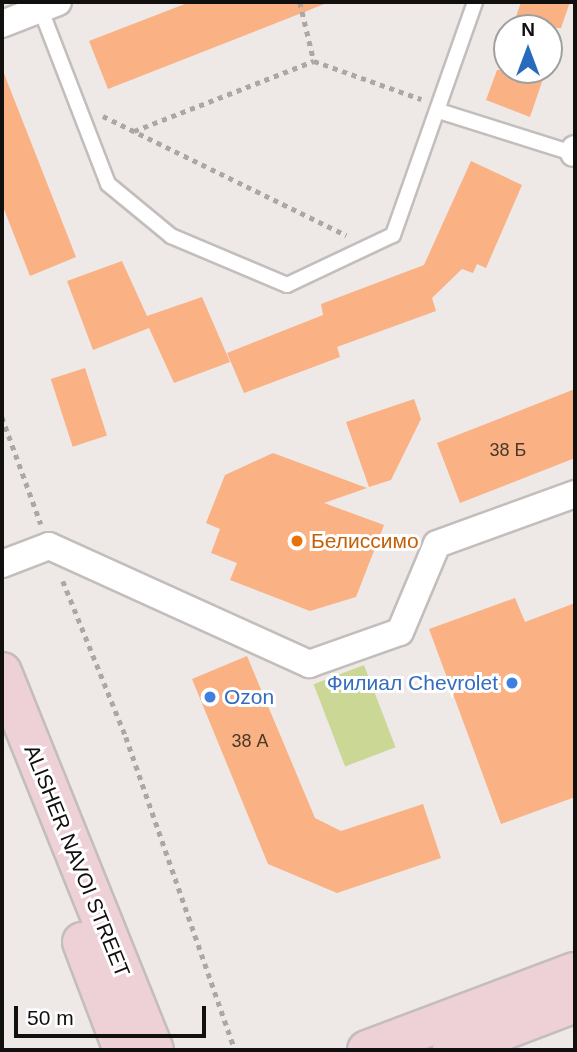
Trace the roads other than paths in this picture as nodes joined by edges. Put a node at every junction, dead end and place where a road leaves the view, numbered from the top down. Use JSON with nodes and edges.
{"nodes":[{"id":1,"x":475,"y":2,"type":"edge"},
{"id":2,"x":45,"y":4,"type":"edge"},
{"id":3,"x":2,"y":24,"type":"edge"},
{"id":4,"x":440,"y":108,"type":"junction"},
{"id":5,"x":575,"y":152,"type":"edge"},
{"id":6,"x":575,"y":494,"type":"edge"},
{"id":7,"x":2,"y":564,"type":"edge"},
{"id":8,"x":2,"y":671,"type":"edge"},
{"id":9,"x":2,"y":734,"type":"edge"},
{"id":10,"x":575,"y":972,"type":"edge"},
{"id":11,"x":575,"y":1003,"type":"edge"},
{"id":12,"x":461,"y":1049,"type":"edge"},
{"id":13,"x":123,"y":1050,"type":"edge"},
{"id":14,"x":154,"y":1050,"type":"edge"},
{"id":15,"x":367,"y":1050,"type":"edge"}],
"edges":[{"from":1,"to":4,"type":"lane"},
{"from":2,"to":3,"type":"street"},
{"from":2,"to":4,"type":"lane"},
{"from":4,"to":5,"type":"lane"},
{"from":6,"to":7,"type":"street"},
{"from":8,"to":14,"type":"main road","name":"ALISHER NAVOI STREET"},
{"from":9,"to":13,"type":"main road","name":"ALISHER NAVOI STREET"},
{"from":10,"to":15,"type":"main road"},
{"from":11,"to":12,"type":"main road"}]}
